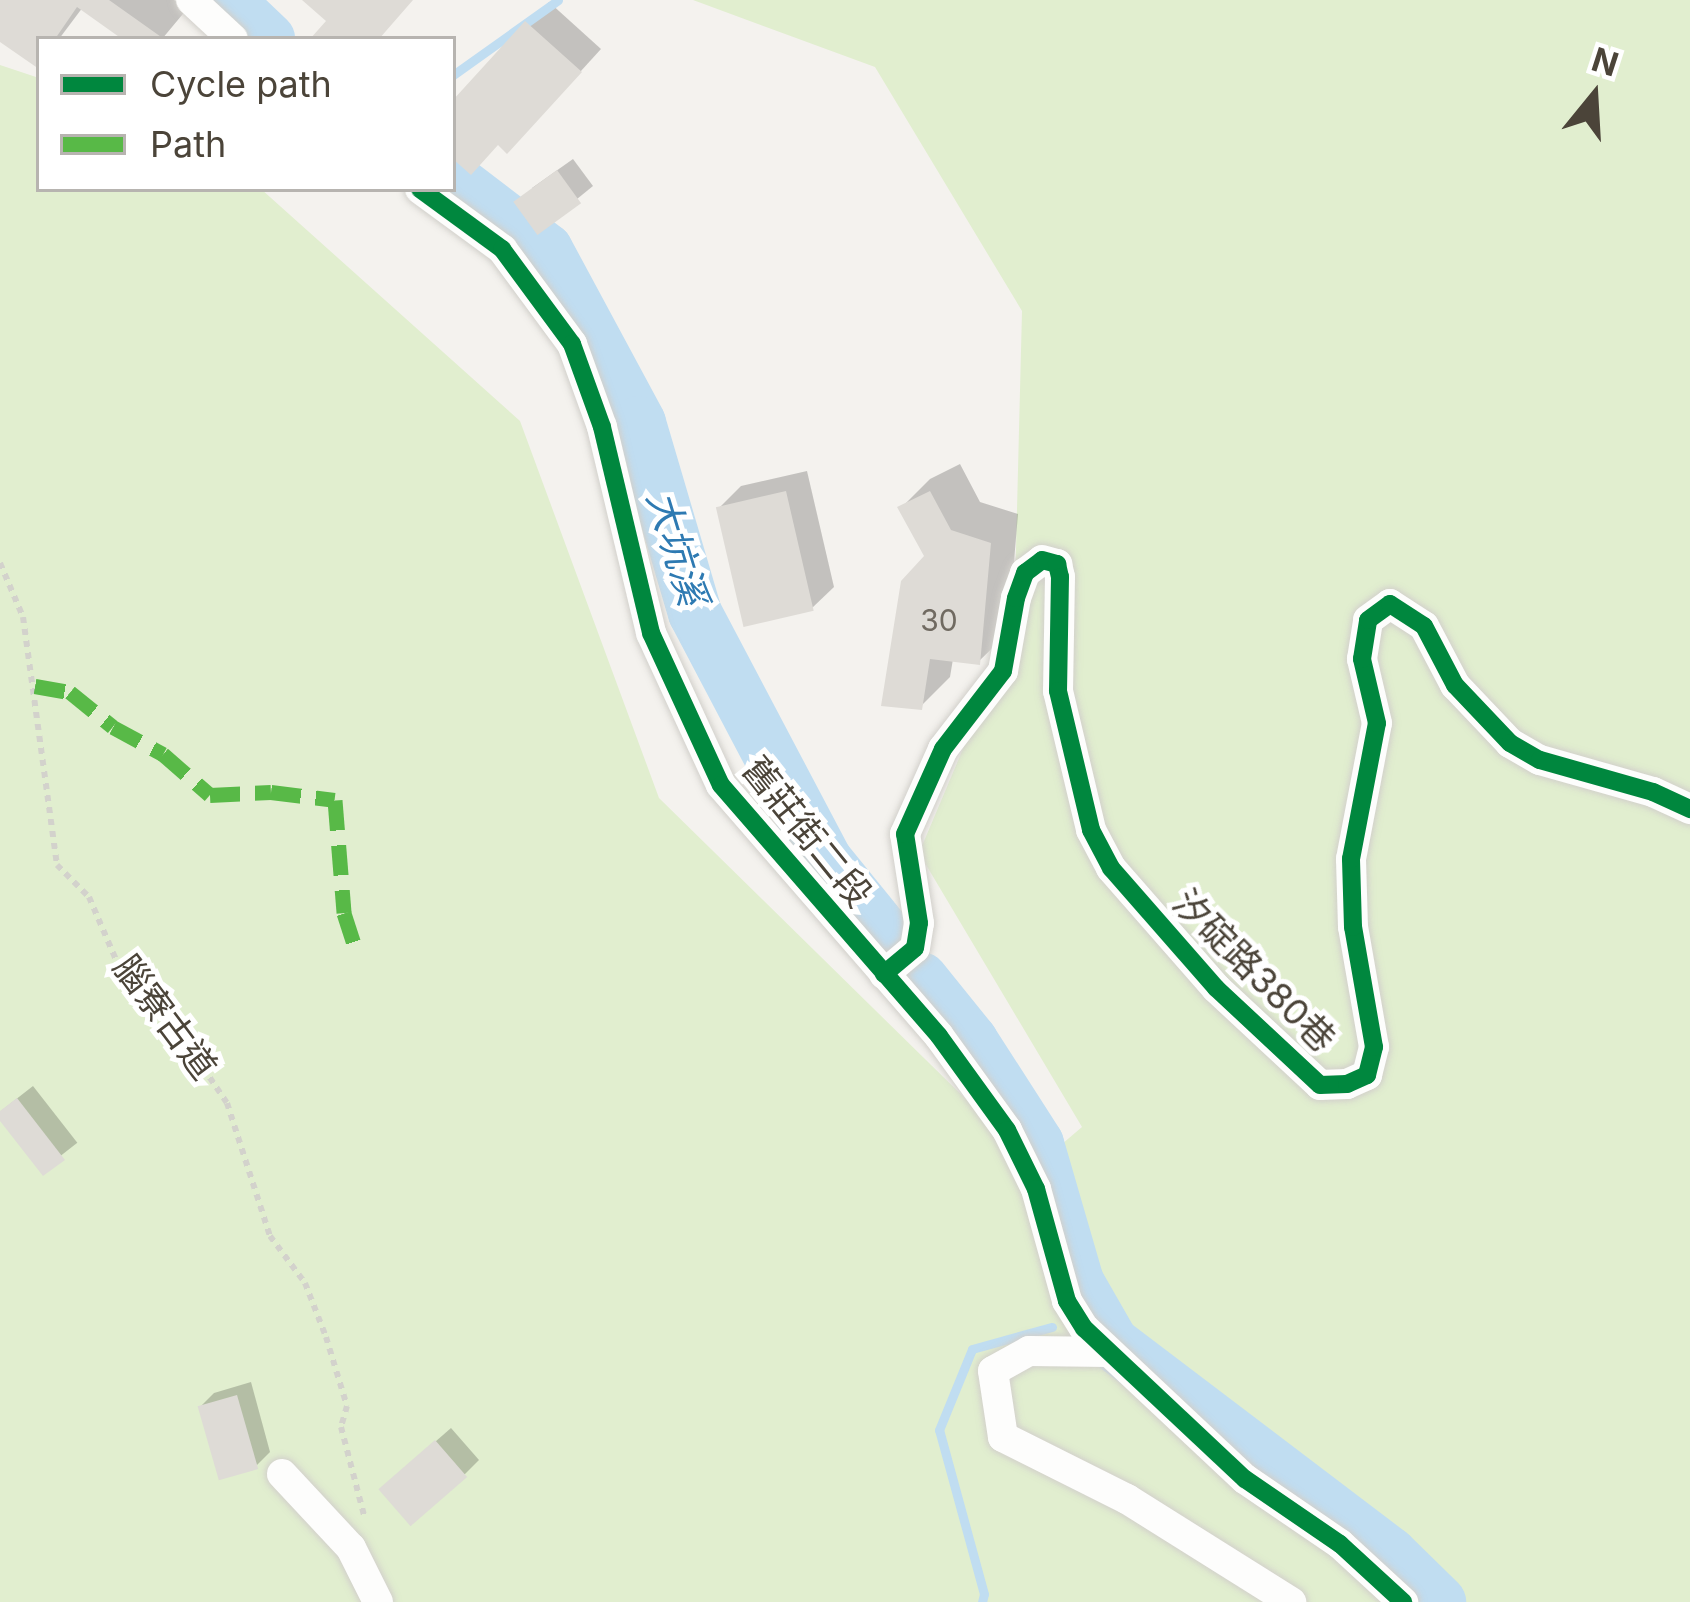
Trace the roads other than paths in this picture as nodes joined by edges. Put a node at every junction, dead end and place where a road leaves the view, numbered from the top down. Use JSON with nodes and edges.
{"nodes":[{"id":1,"x":191,"y":0,"type":"edge"},
{"id":2,"x":230,"y":36,"type":"edge"},
{"id":3,"x":424,"y":192,"type":"edge"},
{"id":4,"x":1690,"y":809,"type":"edge"},
{"id":5,"x":884,"y":974,"type":"junction"},
{"id":6,"x":1109,"y":1352,"type":"junction"},
{"id":7,"x":282,"y":1474,"type":"dead end"},
{"id":8,"x":378,"y":1602,"type":"edge"},
{"id":9,"x":1291,"y":1602,"type":"edge"},
{"id":10,"x":1403,"y":1602,"type":"edge"}],
"edges":[{"from":1,"to":2,"type":"street"},
{"from":3,"to":5,"type":"street","name":"舊莊街二段"},
{"from":4,"to":5,"type":"street","name":"汐碇路380巷"},
{"from":5,"to":6,"type":"street","name":"舊莊街二段"},
{"from":6,"to":9,"type":"street"},
{"from":6,"to":10,"type":"street","name":"舊莊街二段"},
{"from":7,"to":8,"type":"street"}]}
